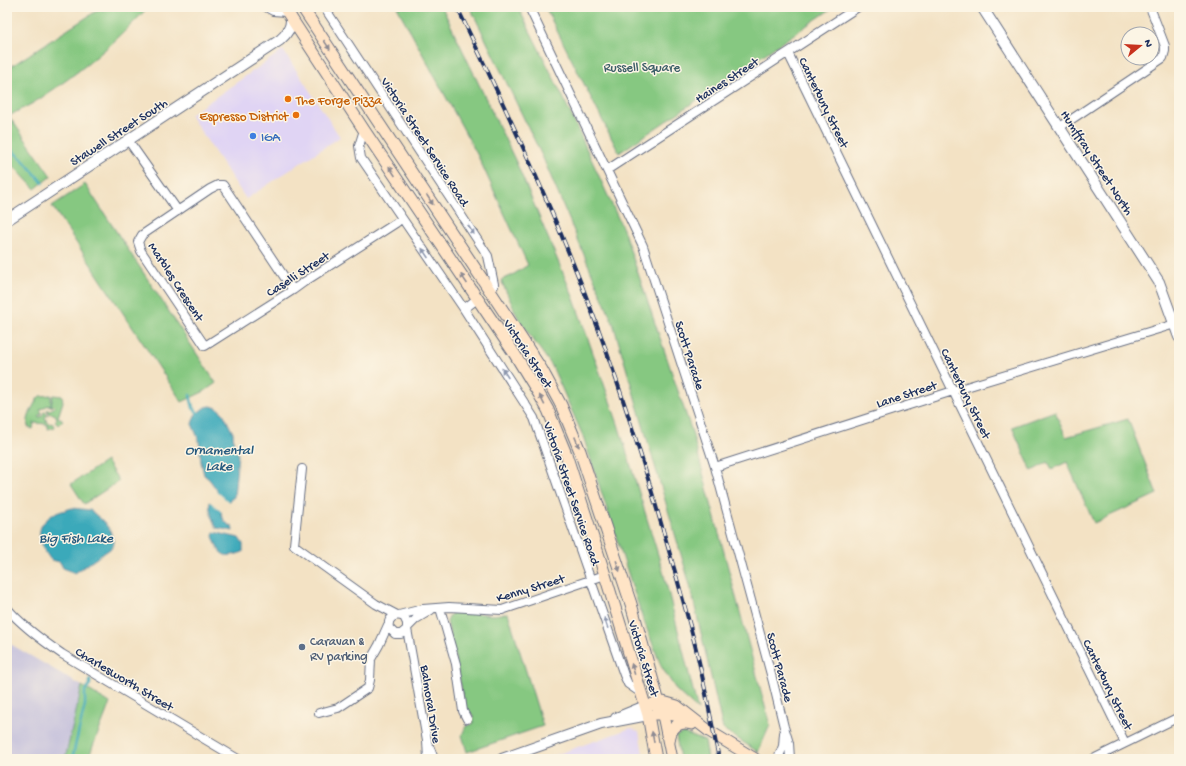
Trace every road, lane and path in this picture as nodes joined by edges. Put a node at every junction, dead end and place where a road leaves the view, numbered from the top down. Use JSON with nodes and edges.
{"nodes":[{"id":1,"x":266,"y":7,"type":"edge"},
{"id":2,"x":530,"y":7,"type":"edge"},
{"id":3,"x":858,"y":7,"type":"edge"},
{"id":4,"x":982,"y":7,"type":"edge"},
{"id":5,"x":1150,"y":7,"type":"edge"},
{"id":6,"x":327,"y":8,"type":"edge"},
{"id":7,"x":304,"y":10,"type":"edge"},
{"id":8,"x":287,"y":12,"type":"edge"},
{"id":9,"x":300,"y":32,"type":"junction"},
{"id":10,"x":788,"y":53,"type":"junction"},
{"id":11,"x":244,"y":64,"type":"junction"},
{"id":12,"x":1060,"y":127,"type":"junction"},
{"id":13,"x":364,"y":130,"type":"junction"},
{"id":14,"x":128,"y":140,"type":"junction"},
{"id":15,"x":608,"y":170,"type":"junction"},
{"id":16,"x":178,"y":210,"type":"junction"},
{"id":17,"x":402,"y":218,"type":"junction"},
{"id":18,"x":7,"y":220,"type":"edge"},
{"id":19,"x":293,"y":290,"type":"junction"},
{"id":20,"x":489,"y":290,"type":"junction"},
{"id":21,"x":478,"y":299,"type":"junction"},
{"id":22,"x":464,"y":310,"type":"junction"},
{"id":23,"x":1175,"y":324,"type":"junction"},
{"id":24,"x":1179,"y":337,"type":"edge"},
{"id":25,"x":205,"y":346,"type":"joint"},
{"id":26,"x":953,"y":391,"type":"junction"},
{"id":27,"x":715,"y":467,"type":"junction"},
{"id":28,"x":302,"y":469,"type":"dead end"},
{"id":29,"x":605,"y":575,"type":"junction"},
{"id":30,"x":591,"y":580,"type":"junction"},
{"id":31,"x":376,"y":604,"type":"junction"},
{"id":32,"x":631,"y":604,"type":"junction"},
{"id":33,"x":7,"y":608,"type":"edge"},
{"id":34,"x":438,"y":608,"type":"junction"},
{"id":35,"x":398,"y":615,"type":"junction"},
{"id":36,"x":388,"y":624,"type":"junction"},
{"id":37,"x":407,"y":628,"type":"junction"},
{"id":38,"x":397,"y":635,"type":"junction"},
{"id":39,"x":379,"y":645,"type":"junction"},
{"id":40,"x":411,"y":652,"type":"junction"},
{"id":41,"x":641,"y":693,"type":"junction"},
{"id":42,"x":661,"y":708,"type":"junction"},
{"id":43,"x":683,"y":710,"type":"junction"},
{"id":44,"x":646,"y":711,"type":"junction"},
{"id":45,"x":319,"y":712,"type":"dead end"},
{"id":46,"x":1179,"y":717,"type":"edge"},
{"id":47,"x":467,"y":719,"type":"dead end"},
{"id":48,"x":694,"y":725,"type":"junction"},
{"id":49,"x":784,"y":727,"type":"junction"},
{"id":50,"x":709,"y":732,"type":"junction"},
{"id":51,"x":427,"y":740,"type":"junction"},
{"id":52,"x":724,"y":742,"type":"junction"},
{"id":53,"x":669,"y":743,"type":"junction"},
{"id":54,"x":1125,"y":743,"type":"junction"},
{"id":55,"x":238,"y":759,"type":"edge"},
{"id":56,"x":428,"y":759,"type":"edge"},
{"id":57,"x":434,"y":759,"type":"edge"},
{"id":58,"x":502,"y":759,"type":"edge"},
{"id":59,"x":656,"y":759,"type":"edge"},
{"id":60,"x":672,"y":759,"type":"edge"},
{"id":61,"x":742,"y":759,"type":"edge"},
{"id":62,"x":755,"y":759,"type":"edge"},
{"id":63,"x":778,"y":759,"type":"edge"},
{"id":64,"x":790,"y":759,"type":"edge"},
{"id":65,"x":1093,"y":759,"type":"edge"}],
"edges":[{"from":1,"to":8,"type":"street"},
{"from":2,"to":15,"type":"street","name":"Scott Parade"},
{"from":3,"to":10,"type":"street","name":"Haines Street"},
{"from":4,"to":12,"type":"street","name":"Humffray Street North"},
{"from":5,"to":12,"type":"street"},
{"from":6,"to":20,"type":"street","name":"Victoria Street Service Road","one_way":true},
{"from":7,"to":9,"type":"main road"},
{"from":7,"to":20,"type":"main road","name":"Victoria Street","one_way":true},
{"from":8,"to":9,"type":"main road","name":"Victoria Street"},
{"from":8,"to":11,"type":"street","name":"Stawell Street South"},
{"from":9,"to":11,"type":"street","name":"Stawell Street South"},
{"from":9,"to":13,"type":"main road","name":"Victoria Street"},
{"from":10,"to":15,"type":"street","name":"Haines Street"},
{"from":10,"to":26,"type":"street","name":"Canterbury Street"},
{"from":11,"to":14,"type":"street","name":"Stawell Street South"},
{"from":12,"to":23,"type":"street","name":"Humffray Street North"},
{"from":13,"to":17,"type":"street","name":"Victoria Street Service Road"},
{"from":21,"to":13,"type":"main road","name":"Victoria Street","one_way":true},
{"from":14,"to":16,"type":"street"},
{"from":14,"to":18,"type":"street","name":"Stawell Street South"},
{"from":15,"to":27,"type":"street","name":"Scott Parade"},
{"from":16,"to":19,"type":"street","name":"Marbles Crescent"},
{"from":16,"to":25,"type":"street","name":"Marbles Crescent"},
{"from":17,"to":19,"type":"street","name":"Caselli Street"},
{"from":22,"to":17,"type":"street","name":"Victoria Street Service Road","one_way":true},
{"from":19,"to":25,"type":"street","name":"Caselli Street"},
{"from":20,"to":21,"type":"main road"},
{"from":20,"to":32,"type":"main road","name":"Victoria Street","one_way":true},
{"from":21,"to":22,"type":"street"},
{"from":29,"to":21,"type":"main road","name":"Victoria Street","one_way":true},
{"from":30,"to":22,"type":"street","name":"Victoria Street Service Road","one_way":true},
{"from":23,"to":24,"type":"street","name":"Humffray Street North"},
{"from":23,"to":26,"type":"street","name":"Lane Street"},
{"from":26,"to":27,"type":"street","name":"Lane Street"},
{"from":26,"to":54,"type":"street","name":"Canterbury Street"},
{"from":27,"to":49,"type":"street","name":"Scott Parade"},
{"from":28,"to":31,"type":"street"},
{"from":29,"to":30,"type":"street","name":"Kenny Street"},
{"from":41,"to":29,"type":"main road","name":"Victoria Street","one_way":true},
{"from":30,"to":34,"type":"street","name":"Kenny Street"},
{"from":41,"to":30,"type":"street","name":"Victoria Street Service Road","one_way":true},
{"from":31,"to":35,"type":"street"},
{"from":31,"to":36,"type":"street"},
{"from":32,"to":42,"type":"main road","name":"Victoria Street"},
{"from":32,"to":43,"type":"main road"},
{"from":33,"to":55,"type":"street","name":"Charlesworth Street"},
{"from":34,"to":35,"type":"street","name":"Kenny Street"},
{"from":34,"to":37,"type":"street","name":"Kenny Street"},
{"from":34,"to":47,"type":"street"},
{"from":35,"to":36,"type":"street"},
{"from":35,"to":37,"type":"street"},
{"from":36,"to":38,"type":"street"},
{"from":36,"to":39,"type":"street"},
{"from":37,"to":38,"type":"street"},
{"from":37,"to":40,"type":"street","name":"Balmoral Drive"},
{"from":38,"to":39,"type":"street"},
{"from":38,"to":40,"type":"street","name":"Balmoral Drive"},
{"from":39,"to":45,"type":"street"},
{"from":40,"to":51,"type":"street","name":"Balmoral Drive"},
{"from":41,"to":44,"type":"main road","name":"Victoria Street"},
{"from":42,"to":43,"type":"main road"},
{"from":42,"to":44,"type":"main road"},
{"from":42,"to":48,"type":"main road"},
{"from":42,"to":53,"type":"main road","name":"Victoria Street"},
{"from":43,"to":50,"type":"main road"},
{"from":44,"to":58,"type":"street"},
{"from":59,"to":44,"type":"main road","name":"Victoria Street","one_way":true},
{"from":46,"to":54,"type":"street"},
{"from":48,"to":50,"type":"main road"},
{"from":48,"to":53,"type":"main road"},
{"from":49,"to":63,"type":"street","name":"Scott Parade"},
{"from":49,"to":64,"type":"street","name":"Scott Parade"},
{"from":50,"to":52,"type":"main road"},
{"from":51,"to":56,"type":"street","name":"Balmoral Drive"},
{"from":51,"to":57,"type":"street"},
{"from":52,"to":61,"type":"main road"},
{"from":52,"to":62,"type":"main road"},
{"from":53,"to":60,"type":"main road","name":"Victoria Street"},
{"from":54,"to":65,"type":"street"}]}
